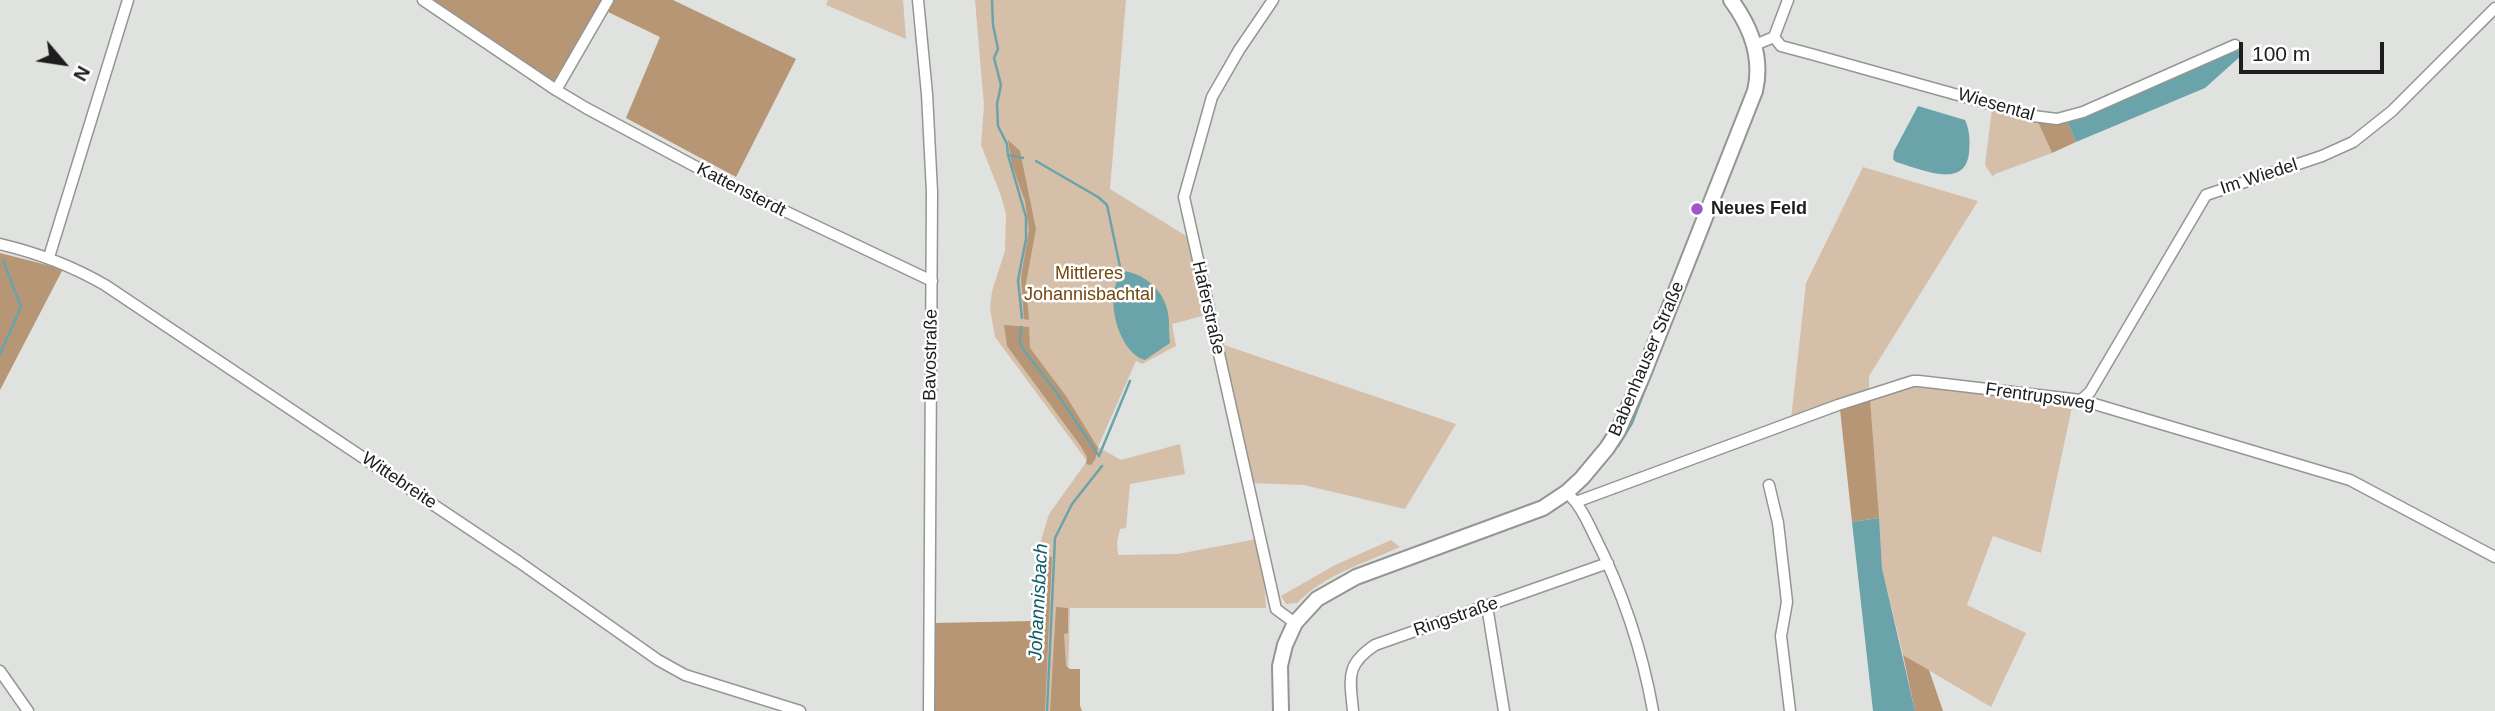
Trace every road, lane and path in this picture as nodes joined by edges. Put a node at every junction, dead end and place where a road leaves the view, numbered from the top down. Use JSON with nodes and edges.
{"nodes":[{"id":1,"x":128,"y":0,"type":"edge"},
{"id":2,"x":424,"y":0,"type":"edge"},
{"id":3,"x":608,"y":0,"type":"edge"},
{"id":4,"x":918,"y":0,"type":"edge"},
{"id":5,"x":1273,"y":0,"type":"edge"},
{"id":6,"x":1731,"y":0,"type":"edge"},
{"id":7,"x":1788,"y":0,"type":"edge"},
{"id":8,"x":2495,"y":8,"type":"edge"},
{"id":9,"x":1774,"y":37,"type":"junction"},
{"id":10,"x":1755,"y":45,"type":"junction"},
{"id":11,"x":2235,"y":45,"type":"dead end"},
{"id":12,"x":556,"y":90,"type":"junction"},
{"id":13,"x":0,"y":244,"type":"edge"},
{"id":14,"x":49,"y":257,"type":"junction"},
{"id":15,"x":932,"y":281,"type":"junction"},
{"id":16,"x":2081,"y":400,"type":"junction"},
{"id":17,"x":1769,"y":485,"type":"dead end"},
{"id":18,"x":1572,"y":497,"type":"junction"},
{"id":19,"x":2495,"y":557,"type":"edge"},
{"id":20,"x":1608,"y":563,"type":"junction"},
{"id":21,"x":1487,"y":606,"type":"junction"},
{"id":22,"x":1295,"y":623,"type":"junction"},
{"id":23,"x":0,"y":671,"type":"edge"},
{"id":24,"x":28,"y":711,"type":"edge"},
{"id":25,"x":800,"y":711,"type":"edge"},
{"id":26,"x":929,"y":711,"type":"edge"},
{"id":27,"x":1281,"y":711,"type":"edge"},
{"id":28,"x":1353,"y":711,"type":"edge"},
{"id":29,"x":1504,"y":711,"type":"edge"},
{"id":30,"x":1653,"y":711,"type":"edge"},
{"id":31,"x":1790,"y":711,"type":"edge"}],
"edges":[{"from":1,"to":14,"type":"street"},
{"from":2,"to":12,"type":"street","name":"Kattensterdt"},
{"from":3,"to":12,"type":"street"},
{"from":4,"to":15,"type":"street","name":"Bavostraße"},
{"from":5,"to":22,"type":"street","name":"Haferstraße"},
{"from":6,"to":10,"type":"main road","name":"Babenhauser Straße"},
{"from":7,"to":9,"type":"street"},
{"from":8,"to":16,"type":"street","name":"Im Wiedel"},
{"from":9,"to":10,"type":"street"},
{"from":9,"to":11,"type":"street","name":"Wiesental"},
{"from":10,"to":18,"type":"main road","name":"Babenhauser Straße"},
{"from":12,"to":15,"type":"street","name":"Kattensterdt"},
{"from":13,"to":14,"type":"street","name":"Wittebreite"},
{"from":14,"to":25,"type":"street","name":"Wittebreite"},
{"from":15,"to":26,"type":"street","name":"Bavostraße"},
{"from":16,"to":18,"type":"street","name":"Frentrupsweg"},
{"from":16,"to":19,"type":"street","name":"Frentrupsweg"},
{"from":17,"to":31,"type":"street"},
{"from":18,"to":20,"type":"street"},
{"from":18,"to":22,"type":"main road","name":"Babenhauser Straße"},
{"from":20,"to":21,"type":"street","name":"Ringstraße"},
{"from":20,"to":30,"type":"street"},
{"from":21,"to":28,"type":"street","name":"Ringstraße"},
{"from":21,"to":29,"type":"street"},
{"from":22,"to":27,"type":"main road","name":"Babenhauser Straße"},
{"from":23,"to":24,"type":"street"}]}
